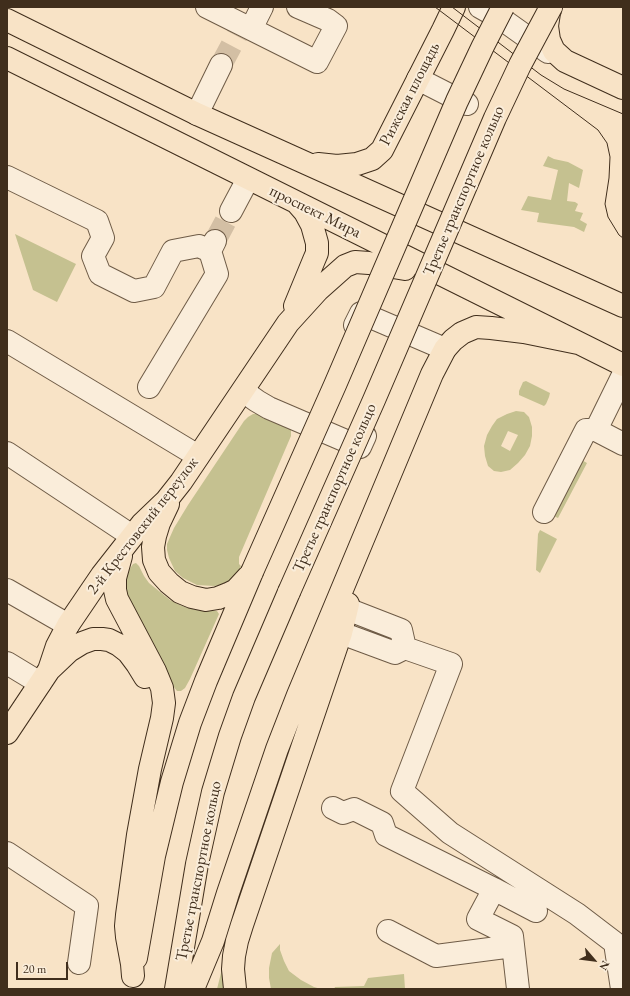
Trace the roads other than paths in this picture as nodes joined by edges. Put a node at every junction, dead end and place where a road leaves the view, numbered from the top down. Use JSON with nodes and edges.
{"nodes":[{"id":1,"x":207,"y":7,"type":"edge"},
{"id":2,"x":262,"y":7,"type":"edge"},
{"id":3,"x":298,"y":7,"type":"edge"},
{"id":4,"x":454,"y":7,"type":"edge"},
{"id":5,"x":480,"y":7,"type":"edge"},
{"id":6,"x":503,"y":7,"type":"edge"},
{"id":7,"x":551,"y":7,"type":"edge"},
{"id":8,"x":7,"y":20,"type":"edge"},
{"id":9,"x":243,"y":30,"type":"junction"},
{"id":10,"x":7,"y":58,"type":"edge"},
{"id":11,"x":565,"y":61,"type":"junction"},
{"id":12,"x":222,"y":65,"type":"tunnel mouth"},
{"id":13,"x":418,"y":79,"type":"junction"},
{"id":14,"x":623,"y":88,"type":"edge"},
{"id":15,"x":467,"y":104,"type":"dead end"},
{"id":16,"x":197,"y":114,"type":"junction"},
{"id":17,"x":304,"y":162,"type":"junction"},
{"id":18,"x":7,"y":177,"type":"edge"},
{"id":19,"x":248,"y":179,"type":"junction"},
{"id":20,"x":297,"y":203,"type":"junction"},
{"id":21,"x":231,"y":211,"type":"tunnel mouth"},
{"id":22,"x":444,"y":276,"type":"junction"},
{"id":23,"x":623,"y":306,"type":"edge"},
{"id":24,"x":288,"y":323,"type":"junction"},
{"id":25,"x":409,"y":334,"type":"junction"},
{"id":26,"x":7,"y":341,"type":"edge"},
{"id":27,"x":578,"y":343,"type":"junction"},
{"id":28,"x":445,"y":349,"type":"junction"},
{"id":29,"x":623,"y":365,"type":"edge"},
{"id":30,"x":623,"y":375,"type":"edge"},
{"id":31,"x":149,"y":387,"type":"dead end"},
{"id":32,"x":243,"y":391,"type":"junction"},
{"id":33,"x":311,"y":426,"type":"junction"},
{"id":34,"x":596,"y":430,"type":"junction"},
{"id":35,"x":623,"y":444,"type":"edge"},
{"id":36,"x":7,"y":453,"type":"edge"},
{"id":37,"x":198,"y":456,"type":"junction"},
{"id":38,"x":181,"y":482,"type":"junction"},
{"id":39,"x":544,"y":512,"type":"dead end"},
{"id":40,"x":363,"y":539,"type":"junction"},
{"id":41,"x":129,"y":540,"type":"junction"},
{"id":42,"x":252,"y":572,"type":"junction"},
{"id":43,"x":7,"y":590,"type":"edge"},
{"id":44,"x":347,"y":609,"type":"junction"},
{"id":45,"x":68,"y":625,"type":"junction"},
{"id":46,"x":341,"y":633,"type":"junction"},
{"id":47,"x":406,"y":648,"type":"junction"},
{"id":48,"x":7,"y":663,"type":"edge"},
{"id":49,"x":45,"y":677,"type":"junction"},
{"id":50,"x":7,"y":733,"type":"edge"},
{"id":51,"x":150,"y":769,"type":"junction"},
{"id":52,"x":333,"y":808,"type":"dead end"},
{"id":53,"x":7,"y":853,"type":"edge"},
{"id":54,"x":494,"y":889,"type":"junction"},
{"id":55,"x":536,"y":911,"type":"dead end"},
{"id":56,"x":388,"y":931,"type":"dead end"},
{"id":57,"x":619,"y":942,"type":"edge"},
{"id":58,"x":513,"y":946,"type":"junction"},
{"id":59,"x":79,"y":963,"type":"dead end"},
{"id":60,"x":132,"y":982,"type":"edge"},
{"id":61,"x":176,"y":989,"type":"edge"},
{"id":62,"x":193,"y":989,"type":"edge"},
{"id":63,"x":235,"y":989,"type":"edge"},
{"id":64,"x":518,"y":989,"type":"edge"},
{"id":65,"x":622,"y":989,"type":"edge"}],
"edges":[{"from":1,"to":9,"type":"street"},
{"from":2,"to":9,"type":"street"},
{"from":3,"to":9,"type":"street"},
{"from":4,"to":13,"type":"main road","name":"Рижская площадь"},
{"from":5,"to":11,"type":"street"},
{"from":6,"to":42,"type":"main road","bridge":true},
{"from":7,"to":11,"type":"main road"},
{"from":7,"to":61,"type":"main road","name":"Третье транспортное кольцо","bridge":true},
{"from":8,"to":16,"type":"main road"},
{"from":10,"to":19,"type":"main road","name":"проспект Мира"},
{"from":11,"to":14,"type":"main road"},
{"from":12,"to":16,"type":"street"},
{"from":13,"to":15,"type":"street"},
{"from":13,"to":17,"type":"main road","name":"Рижская площадь"},
{"from":16,"to":17,"type":"main road"},
{"from":17,"to":23,"type":"main road"},
{"from":18,"to":31,"type":"street"},
{"from":19,"to":20,"type":"main road","name":"проспект Мира"},
{"from":19,"to":21,"type":"street"},
{"from":20,"to":22,"type":"main road","name":"проспект Мира"},
{"from":20,"to":24,"type":"main road","name":"2-й Крестовский переулок"},
{"from":22,"to":24,"type":"main road","name":"2-й Крестовский переулок"},
{"from":22,"to":27,"type":"main road","name":"проспект Мира"},
{"from":24,"to":32,"type":"main road","name":"2-й Крестовский переулок"},
{"from":25,"to":28,"type":"street"},
{"from":25,"to":33,"type":"street"},
{"from":25,"to":33,"type":"street"},
{"from":26,"to":37,"type":"street"},
{"from":27,"to":28,"type":"main road"},
{"from":27,"to":29,"type":"main road","name":"проспект Мира"},
{"from":28,"to":40,"type":"main road"},
{"from":30,"to":34,"type":"street"},
{"from":32,"to":33,"type":"street"},
{"from":32,"to":37,"type":"main road","name":"2-й Крестовский переулок"},
{"from":34,"to":35,"type":"street"},
{"from":34,"to":39,"type":"street"},
{"from":36,"to":41,"type":"street"},
{"from":37,"to":38,"type":"main road","name":"2-й Крестовский переулок"},
{"from":38,"to":41,"type":"main road","name":"2-й Крестовский переулок"},
{"from":38,"to":42,"type":"main road"},
{"from":40,"to":44,"type":"main road"},
{"from":40,"to":62,"type":"main road"},
{"from":41,"to":45,"type":"main road","name":"2-й Крестовский переулок"},
{"from":41,"to":51,"type":"main road"},
{"from":42,"to":60,"type":"main road"},
{"from":43,"to":45,"type":"street"},
{"from":44,"to":46,"type":"main road"},
{"from":44,"to":47,"type":"street"},
{"from":45,"to":49,"type":"main road","name":"2-й Крестовский переулок"},
{"from":46,"to":47,"type":"street"},
{"from":46,"to":63,"type":"main road"},
{"from":47,"to":57,"type":"street"},
{"from":48,"to":49,"type":"street"},
{"from":49,"to":50,"type":"main road","name":"2-й Крестовский переулок"},
{"from":49,"to":51,"type":"main road"},
{"from":51,"to":60,"type":"main road"},
{"from":52,"to":54,"type":"street"},
{"from":53,"to":59,"type":"street"},
{"from":54,"to":55,"type":"street"},
{"from":54,"to":58,"type":"street"},
{"from":56,"to":58,"type":"street"},
{"from":57,"to":65,"type":"street"},
{"from":58,"to":64,"type":"street"}]}
